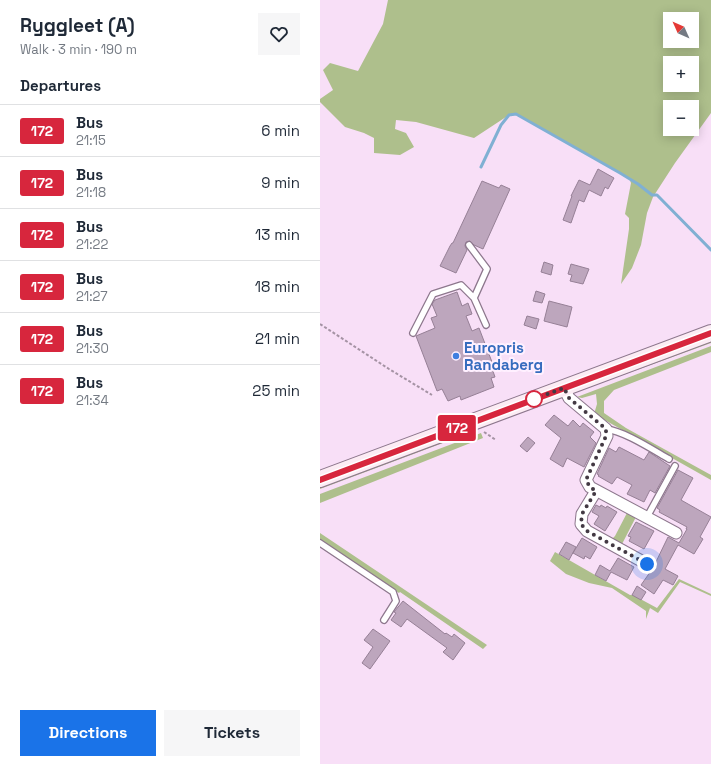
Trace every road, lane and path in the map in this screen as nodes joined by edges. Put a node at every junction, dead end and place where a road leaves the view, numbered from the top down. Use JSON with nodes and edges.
{"nodes":[{"id":1,"x":469,"y":246,"type":"dead end"},
{"id":2,"x":474,"y":298,"type":"junction"},
{"id":3,"x":320,"y":324,"type":"edge"},
{"id":4,"x":486,"y":325,"type":"dead end"},
{"id":5,"x":413,"y":333,"type":"dead end"},
{"id":6,"x":711,"y":333,"type":"edge"},
{"id":7,"x":564,"y":388,"type":"junction"},
{"id":8,"x":432,"y":395,"type":"dead end"},
{"id":9,"x":606,"y":429,"type":"junction"},
{"id":10,"x":669,"y":459,"type":"dead end"},
{"id":11,"x":675,"y":466,"type":"dead end"},
{"id":12,"x":320,"y":480,"type":"edge"},
{"id":13,"x":596,"y":491,"type":"junction"},
{"id":14,"x":647,"y":517,"type":"junction"},
{"id":15,"x":676,"y":532,"type":"dead end"},
{"id":16,"x":320,"y":543,"type":"edge"},
{"id":17,"x":647,"y":564,"type":"dead end"},
{"id":18,"x":384,"y":620,"type":"dead end"}],
"edges":[{"from":1,"to":2,"type":"lane"},
{"from":2,"to":4,"type":"lane"},
{"from":2,"to":5,"type":"lane"},
{"from":3,"to":8,"type":"path"},
{"from":6,"to":7,"type":"main road"},
{"from":7,"to":9,"type":"street"},
{"from":7,"to":12,"type":"main road"},
{"from":9,"to":10,"type":"lane"},
{"from":9,"to":13,"type":"street"},
{"from":11,"to":14,"type":"lane"},
{"from":13,"to":14,"type":"street"},
{"from":13,"to":17,"type":"street"},
{"from":14,"to":15,"type":"street"},
{"from":16,"to":18,"type":"lane"}]}
